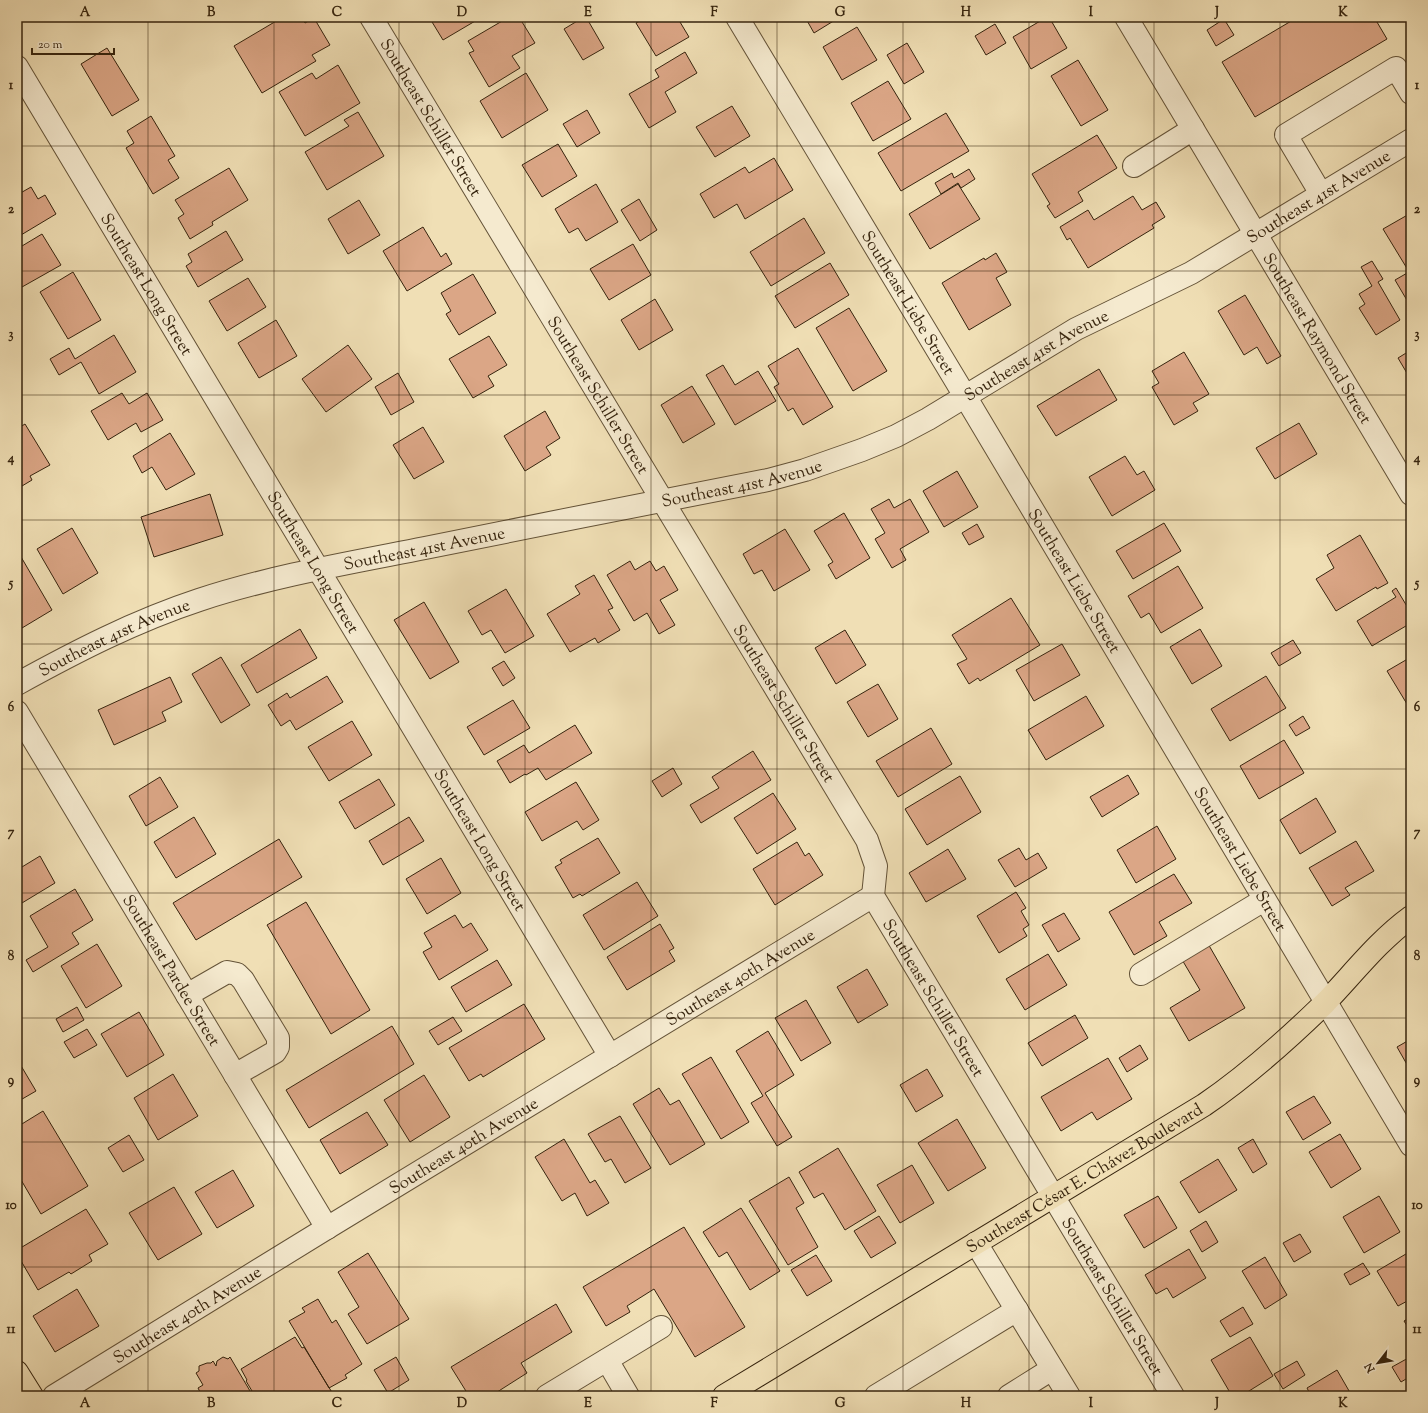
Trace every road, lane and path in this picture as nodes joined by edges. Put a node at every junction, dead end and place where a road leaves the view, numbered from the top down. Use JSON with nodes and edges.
{"nodes":[{"id":1,"x":372,"y":17,"type":"edge"},
{"id":2,"x":737,"y":17,"type":"edge"},
{"id":3,"x":1126,"y":17,"type":"edge"},
{"id":4,"x":17,"y":68,"type":"edge"},
{"id":5,"x":1411,"y":93,"type":"edge"},
{"id":6,"x":1193,"y":129,"type":"junction"},
{"id":7,"x":1411,"y":140,"type":"edge"},
{"id":8,"x":1134,"y":166,"type":"dead end"},
{"id":9,"x":1321,"y":194,"type":"junction"},
{"id":10,"x":1256,"y":233,"type":"junction"},
{"id":11,"x":965,"y":396,"type":"junction"},
{"id":12,"x":1411,"y":494,"type":"edge"},
{"id":13,"x":663,"y":500,"type":"junction"},
{"id":14,"x":319,"y":570,"type":"junction"},
{"id":15,"x":17,"y":684,"type":"edge"},
{"id":16,"x":17,"y":712,"type":"edge"},
{"id":17,"x":873,"y":896,"type":"junction"},
{"id":18,"x":1264,"y":900,"type":"junction"},
{"id":19,"x":1411,"y":917,"type":"edge"},
{"id":20,"x":1141,"y":974,"type":"dead end"},
{"id":21,"x":188,"y":995,"type":"junction"},
{"id":22,"x":1325,"y":1002,"type":"junction"},
{"id":23,"x":610,"y":1056,"type":"junction"},
{"id":24,"x":235,"y":1075,"type":"junction"},
{"id":25,"x":1411,"y":1145,"type":"edge"},
{"id":26,"x":1054,"y":1195,"type":"junction"},
{"id":27,"x":327,"y":1228,"type":"junction"},
{"id":28,"x":976,"y":1243,"type":"junction"},
{"id":29,"x":1017,"y":1310,"type":"junction"},
{"id":30,"x":661,"y":1327,"type":"dead end"},
{"id":31,"x":606,"y":1360,"type":"junction"},
{"id":32,"x":1052,"y":1369,"type":"junction"},
{"id":33,"x":17,"y":1372,"type":"edge"},
{"id":34,"x":32,"y":1396,"type":"edge"},
{"id":35,"x":54,"y":1396,"type":"edge"},
{"id":36,"x":547,"y":1396,"type":"edge"},
{"id":37,"x":628,"y":1396,"type":"edge"},
{"id":38,"x":724,"y":1396,"type":"edge"},
{"id":39,"x":876,"y":1396,"type":"edge"},
{"id":40,"x":1010,"y":1396,"type":"edge"},
{"id":41,"x":1069,"y":1396,"type":"edge"},
{"id":42,"x":1173,"y":1396,"type":"edge"}],
"edges":[{"from":1,"to":13,"type":"street","name":"Southeast Schiller Street"},
{"from":2,"to":11,"type":"street","name":"Southeast Liebe Street"},
{"from":3,"to":6,"type":"street","name":"Southeast Raymond Street"},
{"from":4,"to":14,"type":"street","name":"Southeast Long Street"},
{"from":5,"to":9,"type":"street"},
{"from":6,"to":8,"type":"street"},
{"from":6,"to":10,"type":"street","name":"Southeast Raymond Street"},
{"from":7,"to":9,"type":"street","name":"Southeast 41st Avenue"},
{"from":9,"to":10,"type":"street","name":"Southeast 41st Avenue"},
{"from":10,"to":11,"type":"street","name":"Southeast 41st Avenue"},
{"from":10,"to":12,"type":"street","name":"Southeast Raymond Street"},
{"from":11,"to":13,"type":"street","name":"Southeast 41st Avenue"},
{"from":11,"to":18,"type":"street","name":"Southeast Liebe Street"},
{"from":13,"to":14,"type":"street","name":"Southeast 41st Avenue"},
{"from":13,"to":17,"type":"street","name":"Southeast Schiller Street"},
{"from":14,"to":15,"type":"street","name":"Southeast 41st Avenue"},
{"from":14,"to":23,"type":"street","name":"Southeast Long Street"},
{"from":16,"to":21,"type":"street","name":"Southeast Pardee Street"},
{"from":17,"to":23,"type":"street","name":"Southeast 40th Avenue"},
{"from":17,"to":26,"type":"street","name":"Southeast Schiller Street"},
{"from":18,"to":20,"type":"street"},
{"from":18,"to":22,"type":"street","name":"Southeast Liebe Street"},
{"from":19,"to":22,"type":"main road","name":"Southeast César E. Chávez Boulevard"},
{"from":21,"to":24,"type":"street","name":"Southeast Pardee Street"},
{"from":21,"to":24,"type":"street"},
{"from":22,"to":25,"type":"street","name":"Southeast Liebe Street"},
{"from":22,"to":26,"type":"main road","name":"Southeast César E. Chávez Boulevard"},
{"from":23,"to":27,"type":"street","name":"Southeast 40th Avenue"},
{"from":24,"to":27,"type":"street","name":"Southeast Pardee Street"},
{"from":26,"to":28,"type":"main road","name":"Southeast César E. Chávez Boulevard"},
{"from":26,"to":42,"type":"street","name":"Southeast Schiller Street"},
{"from":27,"to":35,"type":"street","name":"Southeast 40th Avenue"},
{"from":28,"to":29,"type":"street"},
{"from":28,"to":38,"type":"main road","name":"Southeast César E. Chávez Boulevard"},
{"from":29,"to":32,"type":"street"},
{"from":29,"to":39,"type":"street"},
{"from":30,"to":31,"type":"street"},
{"from":31,"to":36,"type":"street"},
{"from":31,"to":37,"type":"street"},
{"from":32,"to":40,"type":"street"},
{"from":32,"to":41,"type":"street"},
{"from":33,"to":34,"type":"main road"}]}
